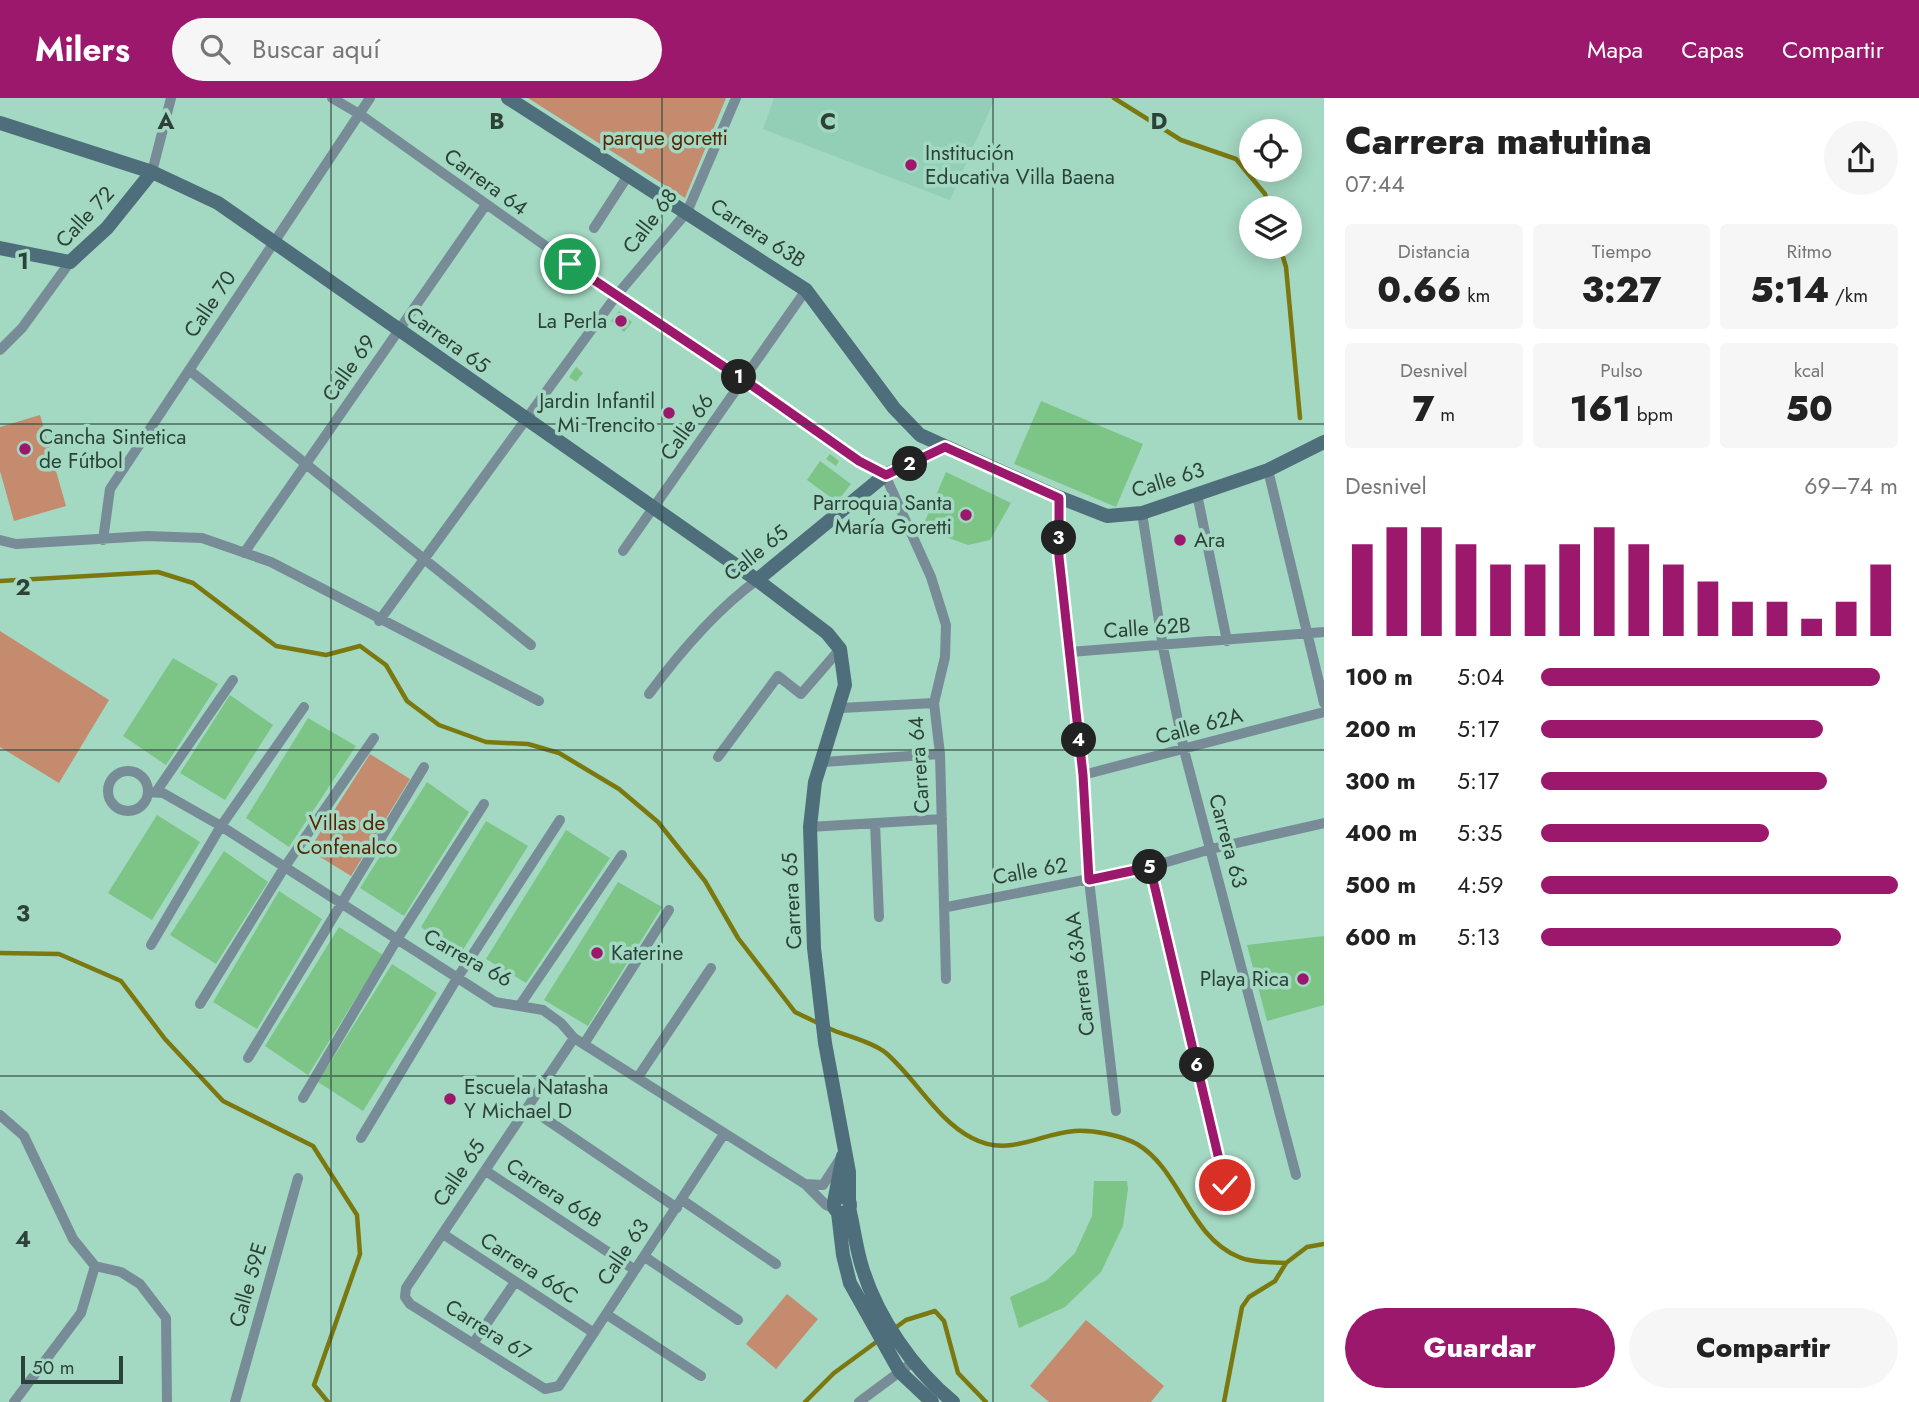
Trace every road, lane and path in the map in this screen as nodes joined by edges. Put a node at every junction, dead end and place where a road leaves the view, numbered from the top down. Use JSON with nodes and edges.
{"nodes":[{"id":1,"x":171,"y":98,"type":"edge"},
{"id":2,"x":332,"y":98,"type":"edge"},
{"id":3,"x":370,"y":98,"type":"edge"},
{"id":4,"x":508,"y":98,"type":"edge"},
{"id":5,"x":736,"y":98,"type":"edge"},
{"id":6,"x":361,"y":115,"type":"junction"},
{"id":7,"x":0,"y":123,"type":"edge"},
{"id":8,"x":152,"y":172,"type":"junction"},
{"id":9,"x":629,"y":174,"type":"junction"},
{"id":10,"x":485,"y":206,"type":"junction"},
{"id":11,"x":687,"y":212,"type":"junction"},
{"id":12,"x":594,"y":228,"type":"dead end"},
{"id":13,"x":275,"y":242,"type":"junction"},
{"id":14,"x":0,"y":248,"type":"edge"},
{"id":15,"x":70,"y":262,"type":"junction"},
{"id":16,"x":806,"y":290,"type":"junction"},
{"id":17,"x":616,"y":296,"type":"junction"},
{"id":18,"x":399,"y":330,"type":"junction"},
{"id":19,"x":0,"y":350,"type":"edge"},
{"id":20,"x":189,"y":370,"type":"junction"},
{"id":21,"x":744,"y":380,"type":"junction"},
{"id":22,"x":524,"y":420,"type":"junction"},
{"id":23,"x":1324,"y":442,"type":"edge"},
{"id":24,"x":945,"y":447,"type":"junction"},
{"id":25,"x":306,"y":464,"type":"junction"},
{"id":26,"x":1268,"y":470,"type":"junction"},
{"id":27,"x":886,"y":475,"type":"junction"},
{"id":28,"x":1197,"y":494,"type":"junction"},
{"id":29,"x":1059,"y":498,"type":"junction"},
{"id":30,"x":653,"y":508,"type":"junction"},
{"id":31,"x":1142,"y":513,"type":"junction"},
{"id":32,"x":0,"y":540,"type":"edge"},
{"id":33,"x":103,"y":540,"type":"junction"},
{"id":34,"x":623,"y":551,"type":"dead end"},
{"id":35,"x":244,"y":553,"type":"junction"},
{"id":36,"x":426,"y":559,"type":"junction"},
{"id":37,"x":757,"y":580,"type":"junction"},
{"id":38,"x":379,"y":621,"type":"junction"},
{"id":39,"x":1324,"y":632,"type":"edge"},
{"id":40,"x":1307,"y":634,"type":"junction"},
{"id":41,"x":1227,"y":641,"type":"junction"},
{"id":42,"x":531,"y":645,"type":"dead end"},
{"id":43,"x":1163,"y":647,"type":"junction"},
{"id":44,"x":840,"y":649,"type":"junction"},
{"id":45,"x":1070,"y":652,"type":"junction"},
{"id":46,"x":233,"y":680,"type":"dead end"},
{"id":47,"x":649,"y":694,"type":"dead end"},
{"id":48,"x":539,"y":701,"type":"dead end"},
{"id":49,"x":934,"y":703,"type":"junction"},
{"id":50,"x":1324,"y":703,"type":"edge"},
{"id":51,"x":304,"y":707,"type":"dead end"},
{"id":52,"x":841,"y":708,"type":"junction"},
{"id":53,"x":1324,"y":712,"type":"edge"},
{"id":54,"x":373,"y":738,"type":"dead end"},
{"id":55,"x":1184,"y":750,"type":"junction"},
{"id":56,"x":940,"y":754,"type":"junction"},
{"id":57,"x":718,"y":757,"type":"dead end"},
{"id":58,"x":823,"y":762,"type":"junction"},
{"id":59,"x":424,"y":767,"type":"dead end"},
{"id":60,"x":1083,"y":775,"type":"junction"},
{"id":61,"x":484,"y":804,"type":"dead end"},
{"id":62,"x":943,"y":819,"type":"junction"},
{"id":63,"x":560,"y":820,"type":"dead end"},
{"id":64,"x":875,"y":823,"type":"junction"},
{"id":65,"x":1324,"y":823,"type":"edge"},
{"id":66,"x":221,"y":826,"type":"junction"},
{"id":67,"x":810,"y":827,"type":"junction"},
{"id":68,"x":1211,"y":849,"type":"junction"},
{"id":69,"x":622,"y":855,"type":"dead end"},
{"id":70,"x":1150,"y":867,"type":"junction"},
{"id":71,"x":284,"y":868,"type":"junction"},
{"id":72,"x":1089,"y":880,"type":"junction"},
{"id":73,"x":340,"y":904,"type":"junction"},
{"id":74,"x":947,"y":907,"type":"junction"},
{"id":75,"x":669,"y":910,"type":"dead end"},
{"id":76,"x":879,"y":917,"type":"dead end"},
{"id":77,"x":396,"y":941,"type":"junction"},
{"id":78,"x":151,"y":945,"type":"dead end"},
{"id":79,"x":712,"y":968,"type":"dead end"},
{"id":80,"x":946,"y":979,"type":"dead end"},
{"id":81,"x":456,"y":980,"type":"junction"},
{"id":82,"x":200,"y":1004,"type":"dead end"},
{"id":83,"x":520,"y":1005,"type":"junction"},
{"id":84,"x":574,"y":1038,"type":"junction"},
{"id":85,"x":584,"y":1044,"type":"junction"},
{"id":86,"x":248,"y":1058,"type":"dead end"},
{"id":87,"x":638,"y":1077,"type":"junction"},
{"id":88,"x":303,"y":1098,"type":"dead end"},
{"id":89,"x":528,"y":1107,"type":"junction"},
{"id":90,"x":1116,"y":1111,"type":"dead end"},
{"id":91,"x":0,"y":1115,"type":"edge"},
{"id":92,"x":724,"y":1134,"type":"junction"},
{"id":93,"x":361,"y":1138,"type":"dead end"},
{"id":94,"x":843,"y":1154,"type":"junction"},
{"id":95,"x":486,"y":1171,"type":"junction"},
{"id":96,"x":1296,"y":1175,"type":"dead end"},
{"id":97,"x":298,"y":1178,"type":"dead end"},
{"id":98,"x":805,"y":1184,"type":"junction"},
{"id":99,"x":1225,"y":1185,"type":"dead end"},
{"id":100,"x":680,"y":1204,"type":"junction"},
{"id":101,"x":841,"y":1206,"type":"junction"},
{"id":102,"x":443,"y":1234,"type":"junction"},
{"id":103,"x":645,"y":1257,"type":"junction"},
{"id":104,"x":776,"y":1264,"type":"dead end"},
{"id":105,"x":95,"y":1266,"type":"junction"},
{"id":106,"x":635,"y":1270,"type":"junction"},
{"id":107,"x":515,"y":1282,"type":"junction"},
{"id":108,"x":405,"y":1297,"type":"joint"},
{"id":109,"x":606,"y":1314,"type":"junction"},
{"id":110,"x":738,"y":1320,"type":"dead end"},
{"id":111,"x":594,"y":1333,"type":"junction"},
{"id":112,"x":474,"y":1342,"type":"junction"},
{"id":113,"x":909,"y":1357,"type":"junction"},
{"id":114,"x":900,"y":1373,"type":"junction"},
{"id":115,"x":701,"y":1376,"type":"dead end"},
{"id":116,"x":552,"y":1390,"type":"joint"},
{"id":117,"x":14,"y":1402,"type":"edge"},
{"id":118,"x":167,"y":1402,"type":"edge"},
{"id":119,"x":235,"y":1402,"type":"edge"},
{"id":120,"x":859,"y":1402,"type":"edge"},
{"id":121,"x":932,"y":1402,"type":"edge"},
{"id":122,"x":953,"y":1402,"type":"edge"}],
"edges":[{"from":1,"to":8,"type":"street","name":"Calle 72"},
{"from":2,"to":6,"type":"street","name":"Carrera 64"},
{"from":3,"to":6,"type":"street","name":"Calle 70"},
{"from":4,"to":9,"type":"main road","name":"Carrera 63B"},
{"from":5,"to":11,"type":"street","name":"Calle 68"},
{"from":6,"to":10,"type":"street","name":"Carrera 64"},
{"from":6,"to":13,"type":"street","name":"Calle 70"},
{"from":7,"to":8,"type":"main road","name":"Carrera 65"},
{"from":8,"to":13,"type":"main road","name":"Carrera 65"},
{"from":8,"to":15,"type":"main road","name":"Calle 72"},
{"from":9,"to":11,"type":"main road","name":"Carrera 63B"},
{"from":9,"to":12,"type":"street"},
{"from":10,"to":17,"type":"street","name":"Carrera 64"},
{"from":10,"to":18,"type":"street","name":"Calle 69"},
{"from":11,"to":16,"type":"main road","name":"Carrera 63B"},
{"from":11,"to":17,"type":"street","name":"Calle 68"},
{"from":13,"to":18,"type":"main road","name":"Carrera 65"},
{"from":13,"to":20,"type":"street","name":"Calle 70"},
{"from":14,"to":15,"type":"main road"},
{"from":15,"to":19,"type":"street","name":"Calle 72"},
{"from":16,"to":21,"type":"street","name":"Calle 66"},
{"from":16,"to":24,"type":"main road","name":"Carrera 63B"},
{"from":17,"to":21,"type":"street","name":"Carrera 64"},
{"from":17,"to":22,"type":"street","name":"Calle 68"},
{"from":18,"to":22,"type":"main road","name":"Carrera 65"},
{"from":18,"to":25,"type":"street","name":"Calle 69"},
{"from":20,"to":25,"type":"street"},
{"from":20,"to":33,"type":"street","name":"Calle 70"},
{"from":21,"to":27,"type":"street","name":"Carrera 64"},
{"from":21,"to":30,"type":"street","name":"Calle 66"},
{"from":22,"to":30,"type":"main road","name":"Carrera 65"},
{"from":22,"to":36,"type":"street","name":"Calle 68"},
{"from":23,"to":26,"type":"main road","name":"Calle 63"},
{"from":24,"to":27,"type":"main road","name":"Calle 65"},
{"from":24,"to":29,"type":"main road","name":"Calle 63"},
{"from":25,"to":35,"type":"street","name":"Calle 69"},
{"from":25,"to":36,"type":"street"},
{"from":26,"to":28,"type":"main road","name":"Calle 63"},
{"from":26,"to":40,"type":"street"},
{"from":27,"to":37,"type":"main road","name":"Calle 65"},
{"from":27,"to":49,"type":"street","name":"Carrera 64"},
{"from":28,"to":31,"type":"main road","name":"Calle 63"},
{"from":28,"to":41,"type":"street","name":"Calle 62B"},
{"from":29,"to":31,"type":"main road","name":"Calle 63"},
{"from":29,"to":45,"type":"street","name":"Carrera 63AA"},
{"from":30,"to":34,"type":"street","name":"Calle 66"},
{"from":30,"to":37,"type":"main road","name":"Carrera 65"},
{"from":31,"to":43,"type":"street","name":"Carrera 63"},
{"from":32,"to":33,"type":"street"},
{"from":33,"to":35,"type":"street"},
{"from":35,"to":38,"type":"street"},
{"from":36,"to":38,"type":"street","name":"Calle 68"},
{"from":36,"to":42,"type":"street"},
{"from":37,"to":44,"type":"main road","name":"Carrera 65"},
{"from":37,"to":47,"type":"street","name":"Calle 65"},
{"from":38,"to":48,"type":"street"},
{"from":39,"to":40,"type":"street","name":"Calle 62B"},
{"from":40,"to":41,"type":"street","name":"Calle 62B"},
{"from":40,"to":50,"type":"street"},
{"from":41,"to":43,"type":"street","name":"Calle 62B"},
{"from":43,"to":45,"type":"street","name":"Calle 62B"},
{"from":43,"to":55,"type":"street","name":"Carrera 63"},
{"from":44,"to":52,"type":"main road","name":"Carrera 65"},
{"from":44,"to":57,"type":"street"},
{"from":45,"to":60,"type":"street","name":"Carrera 63AA"},
{"from":46,"to":66,"type":"street","name":"Carrera 66"},
{"from":49,"to":52,"type":"street"},
{"from":49,"to":56,"type":"street","name":"Carrera 64"},
{"from":51,"to":66,"type":"street"},
{"from":52,"to":58,"type":"main road","name":"Carrera 65"},
{"from":53,"to":55,"type":"street","name":"Calle 62A"},
{"from":54,"to":71,"type":"street"},
{"from":55,"to":60,"type":"street","name":"Calle 62A"},
{"from":55,"to":68,"type":"street","name":"Carrera 63"},
{"from":56,"to":58,"type":"street"},
{"from":56,"to":62,"type":"street","name":"Carrera 64"},
{"from":58,"to":67,"type":"main road","name":"Carrera 65"},
{"from":59,"to":73,"type":"street"},
{"from":60,"to":72,"type":"street","name":"Carrera 63AA"},
{"from":61,"to":77,"type":"street"},
{"from":62,"to":64,"type":"street"},
{"from":62,"to":74,"type":"street","name":"Carrera 64"},
{"from":63,"to":81,"type":"street"},
{"from":64,"to":67,"type":"street"},
{"from":64,"to":76,"type":"street"},
{"from":65,"to":68,"type":"street","name":"Calle 62"},
{"from":66,"to":71,"type":"street","name":"Carrera 66"},
{"from":66,"to":78,"type":"street"},
{"from":67,"to":94,"type":"main road","name":"Carrera 65"},
{"from":68,"to":70,"type":"street","name":"Calle 62"},
{"from":68,"to":96,"type":"street","name":"Carrera 63"},
{"from":69,"to":83,"type":"street"},
{"from":70,"to":72,"type":"street","name":"Calle 62"},
{"from":70,"to":99,"type":"street"},
{"from":71,"to":73,"type":"street","name":"Carrera 66"},
{"from":71,"to":82,"type":"street"},
{"from":72,"to":74,"type":"street","name":"Calle 62"},
{"from":72,"to":90,"type":"street","name":"Carrera 63AA"},
{"from":73,"to":77,"type":"street","name":"Carrera 66"},
{"from":73,"to":86,"type":"street"},
{"from":74,"to":80,"type":"street","name":"Carrera 64"},
{"from":75,"to":85,"type":"street"},
{"from":77,"to":81,"type":"street","name":"Carrera 66"},
{"from":77,"to":88,"type":"street"},
{"from":79,"to":87,"type":"street"},
{"from":81,"to":83,"type":"street","name":"Carrera 66"},
{"from":81,"to":93,"type":"street"},
{"from":83,"to":84,"type":"street","name":"Carrera 66"},
{"from":84,"to":85,"type":"street","name":"Carrera 66"},
{"from":84,"to":89,"type":"street","name":"Calle 65"},
{"from":85,"to":87,"type":"street","name":"Carrera 66"},
{"from":87,"to":92,"type":"street","name":"Carrera 66"},
{"from":89,"to":95,"type":"street","name":"Calle 65"},
{"from":89,"to":100,"type":"street"},
{"from":91,"to":105,"type":"street"},
{"from":92,"to":98,"type":"street","name":"Carrera 66"},
{"from":92,"to":100,"type":"street","name":"Calle 63"},
{"from":94,"to":98,"type":"street"},
{"from":94,"to":101,"type":"main road","name":"Carrera 65"},
{"from":95,"to":102,"type":"street","name":"Calle 65"},
{"from":95,"to":106,"type":"street","name":"Carrera 66B"},
{"from":97,"to":119,"type":"street","name":"Calle 59E"},
{"from":98,"to":101,"type":"street","name":"Carrera 66"},
{"from":100,"to":103,"type":"street","name":"Calle 63"},
{"from":100,"to":104,"type":"street"},
{"from":101,"to":113,"type":"main road"},
{"from":101,"to":114,"type":"main road"},
{"from":102,"to":107,"type":"street","name":"Carrera 66C"},
{"from":102,"to":108,"type":"street","name":"Calle 65"},
{"from":103,"to":106,"type":"street","name":"Calle 63"},
{"from":103,"to":110,"type":"street"},
{"from":105,"to":117,"type":"street"},
{"from":105,"to":118,"type":"street"},
{"from":106,"to":109,"type":"street","name":"Calle 63"},
{"from":107,"to":111,"type":"street","name":"Carrera 66C"},
{"from":107,"to":112,"type":"street"},
{"from":108,"to":112,"type":"street","name":"Carrera 67"},
{"from":109,"to":111,"type":"street","name":"Calle 63"},
{"from":109,"to":115,"type":"street"},
{"from":111,"to":116,"type":"street","name":"Calle 63"},
{"from":112,"to":116,"type":"street","name":"Carrera 67"},
{"from":113,"to":114,"type":"street"},
{"from":113,"to":122,"type":"main road"},
{"from":114,"to":120,"type":"street"},
{"from":114,"to":121,"type":"main road"}]}
